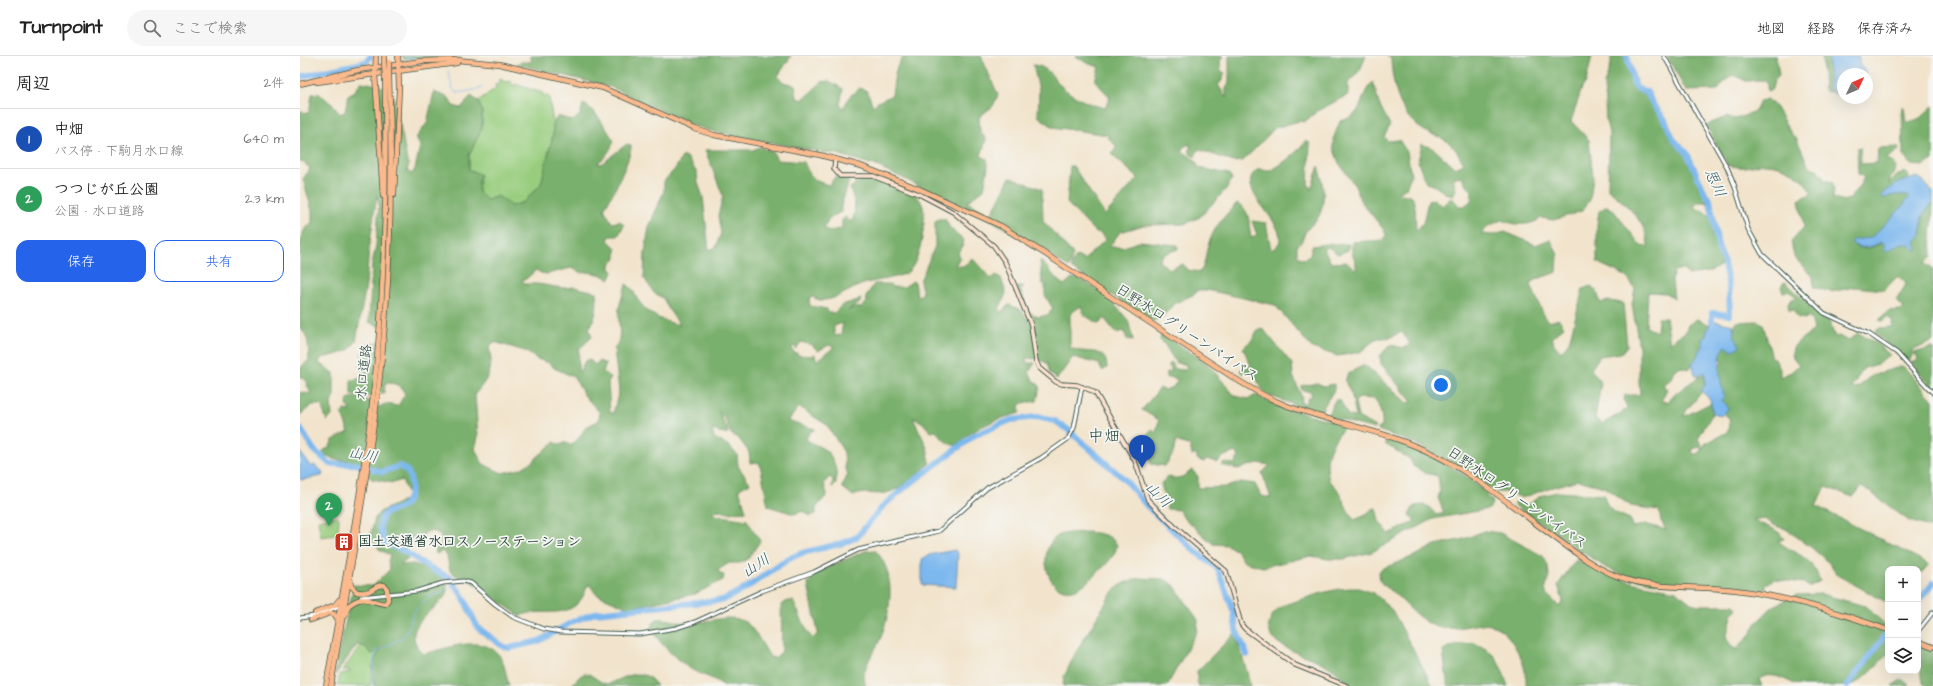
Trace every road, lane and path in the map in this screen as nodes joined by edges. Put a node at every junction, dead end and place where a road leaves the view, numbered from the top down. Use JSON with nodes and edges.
{"nodes":[{"id":1,"x":376,"y":56,"type":"edge"},
{"id":2,"x":384,"y":56,"type":"edge"},
{"id":3,"x":389,"y":56,"type":"edge"},
{"id":4,"x":398,"y":56,"type":"edge"},
{"id":5,"x":1664,"y":56,"type":"edge"},
{"id":6,"x":466,"y":61,"type":"junction"},
{"id":7,"x":387,"y":63,"type":"junction"},
{"id":8,"x":409,"y":63,"type":"junction"},
{"id":9,"x":398,"y":64,"type":"junction"},
{"id":10,"x":375,"y":68,"type":"junction"},
{"id":11,"x":399,"y":70,"type":"junction"},
{"id":12,"x":375,"y":74,"type":"junction"},
{"id":13,"x":387,"y":75,"type":"junction"},
{"id":14,"x":308,"y":82,"type":"junction"},
{"id":15,"x":300,"y":84,"type":"edge"},
{"id":16,"x":835,"y":159,"type":"junction"},
{"id":17,"x":845,"y":162,"type":"junction"},
{"id":18,"x":834,"y":167,"type":"junction"},
{"id":19,"x":390,"y":205,"type":"junction"},
{"id":20,"x":385,"y":218,"type":"junction"},
{"id":21,"x":1082,"y":387,"type":"junction"},
{"id":22,"x":1933,"y":393,"type":"edge"},
{"id":23,"x":366,"y":460,"type":"junction"},
{"id":24,"x":364,"y":474,"type":"junction"},
{"id":25,"x":349,"y":572,"type":"junction"},
{"id":26,"x":387,"y":594,"type":"junction"},
{"id":27,"x":340,"y":598,"type":"junction"},
{"id":28,"x":348,"y":602,"type":"dead end"},
{"id":29,"x":337,"y":607,"type":"dead end"},
{"id":30,"x":1933,"y":612,"type":"edge"},
{"id":31,"x":315,"y":613,"type":"dead end"},
{"id":32,"x":300,"y":618,"type":"edge"},
{"id":33,"x":337,"y":618,"type":"junction"},
{"id":34,"x":311,"y":620,"type":"dead end"},
{"id":35,"x":1921,"y":626,"type":"edge"},
{"id":36,"x":1885,"y":629,"type":"edge"},
{"id":37,"x":340,"y":630,"type":"junction"},
{"id":38,"x":1921,"y":643,"type":"edge"},
{"id":39,"x":1933,"y":647,"type":"edge"},
{"id":40,"x":326,"y":686,"type":"edge"},
{"id":41,"x":331,"y":686,"type":"edge"},
{"id":42,"x":1347,"y":686,"type":"edge"}],
"edges":[{"from":1,"to":10,"type":"highway"},
{"from":2,"to":7,"type":"highway","name":"水口道路"},
{"from":3,"to":7,"type":"highway","name":"水口道路"},
{"from":4,"to":8,"type":"highway"},
{"from":4,"to":9,"type":"highway"},
{"from":5,"to":22,"type":"street"},
{"from":6,"to":8,"type":"highway","name":"日野水口グリーンバイパス"},
{"from":6,"to":11,"type":"highway","name":"日野水口グリーンバイパス"},
{"from":6,"to":16,"type":"highway","name":"日野水口グリーンバイパス"},
{"from":7,"to":13,"type":"highway","name":"水口道路","bridge":true},
{"from":8,"to":9,"type":"highway","name":"日野水口グリーンバイパス"},
{"from":9,"to":10,"type":"highway","name":"日野水口グリーンバイパス"},
{"from":9,"to":11,"type":"highway"},
{"from":10,"to":12,"type":"highway"},
{"from":10,"to":14,"type":"highway","name":"日野水口グリーンバイパス"},
{"from":11,"to":12,"type":"highway","name":"日野水口グリーンバイパス"},
{"from":11,"to":19,"type":"highway"},
{"from":12,"to":14,"type":"highway","name":"日野水口グリーンバイパス"},
{"from":12,"to":20,"type":"highway"},
{"from":13,"to":19,"type":"highway","name":"水口道路"},
{"from":13,"to":20,"type":"highway","name":"水口道路"},
{"from":14,"to":15,"type":"highway"},
{"from":16,"to":17,"type":"highway","name":"日野水口グリーンバイパス"},
{"from":16,"to":18,"type":"main road"},
{"from":17,"to":18,"type":"main road"},
{"from":17,"to":36,"type":"highway","name":"日野水口グリーンバイパス"},
{"from":18,"to":21,"type":"main road"},
{"from":19,"to":23,"type":"highway","name":"水口道路"},
{"from":20,"to":23,"type":"highway","name":"水口道路"},
{"from":21,"to":26,"type":"street"},
{"from":21,"to":42,"type":"main road"},
{"from":23,"to":24,"type":"highway","name":"水口道路"},
{"from":24,"to":25,"type":"highway","name":"水口道路"},
{"from":24,"to":27,"type":"highway","name":"水口道路"},
{"from":25,"to":26,"type":"highway"},
{"from":25,"to":37,"type":"highway","name":"水口道路"},
{"from":26,"to":28,"type":"street"},
{"from":26,"to":37,"type":"highway"},
{"from":27,"to":31,"type":"highway"},
{"from":27,"to":33,"type":"highway","name":"水口道路"},
{"from":29,"to":32,"type":"street"},
{"from":30,"to":35,"type":"street"},
{"from":33,"to":34,"type":"highway"},
{"from":33,"to":40,"type":"highway","name":"水口道路"},
{"from":37,"to":41,"type":"highway","name":"水口道路"},
{"from":38,"to":39,"type":"highway"}]}
